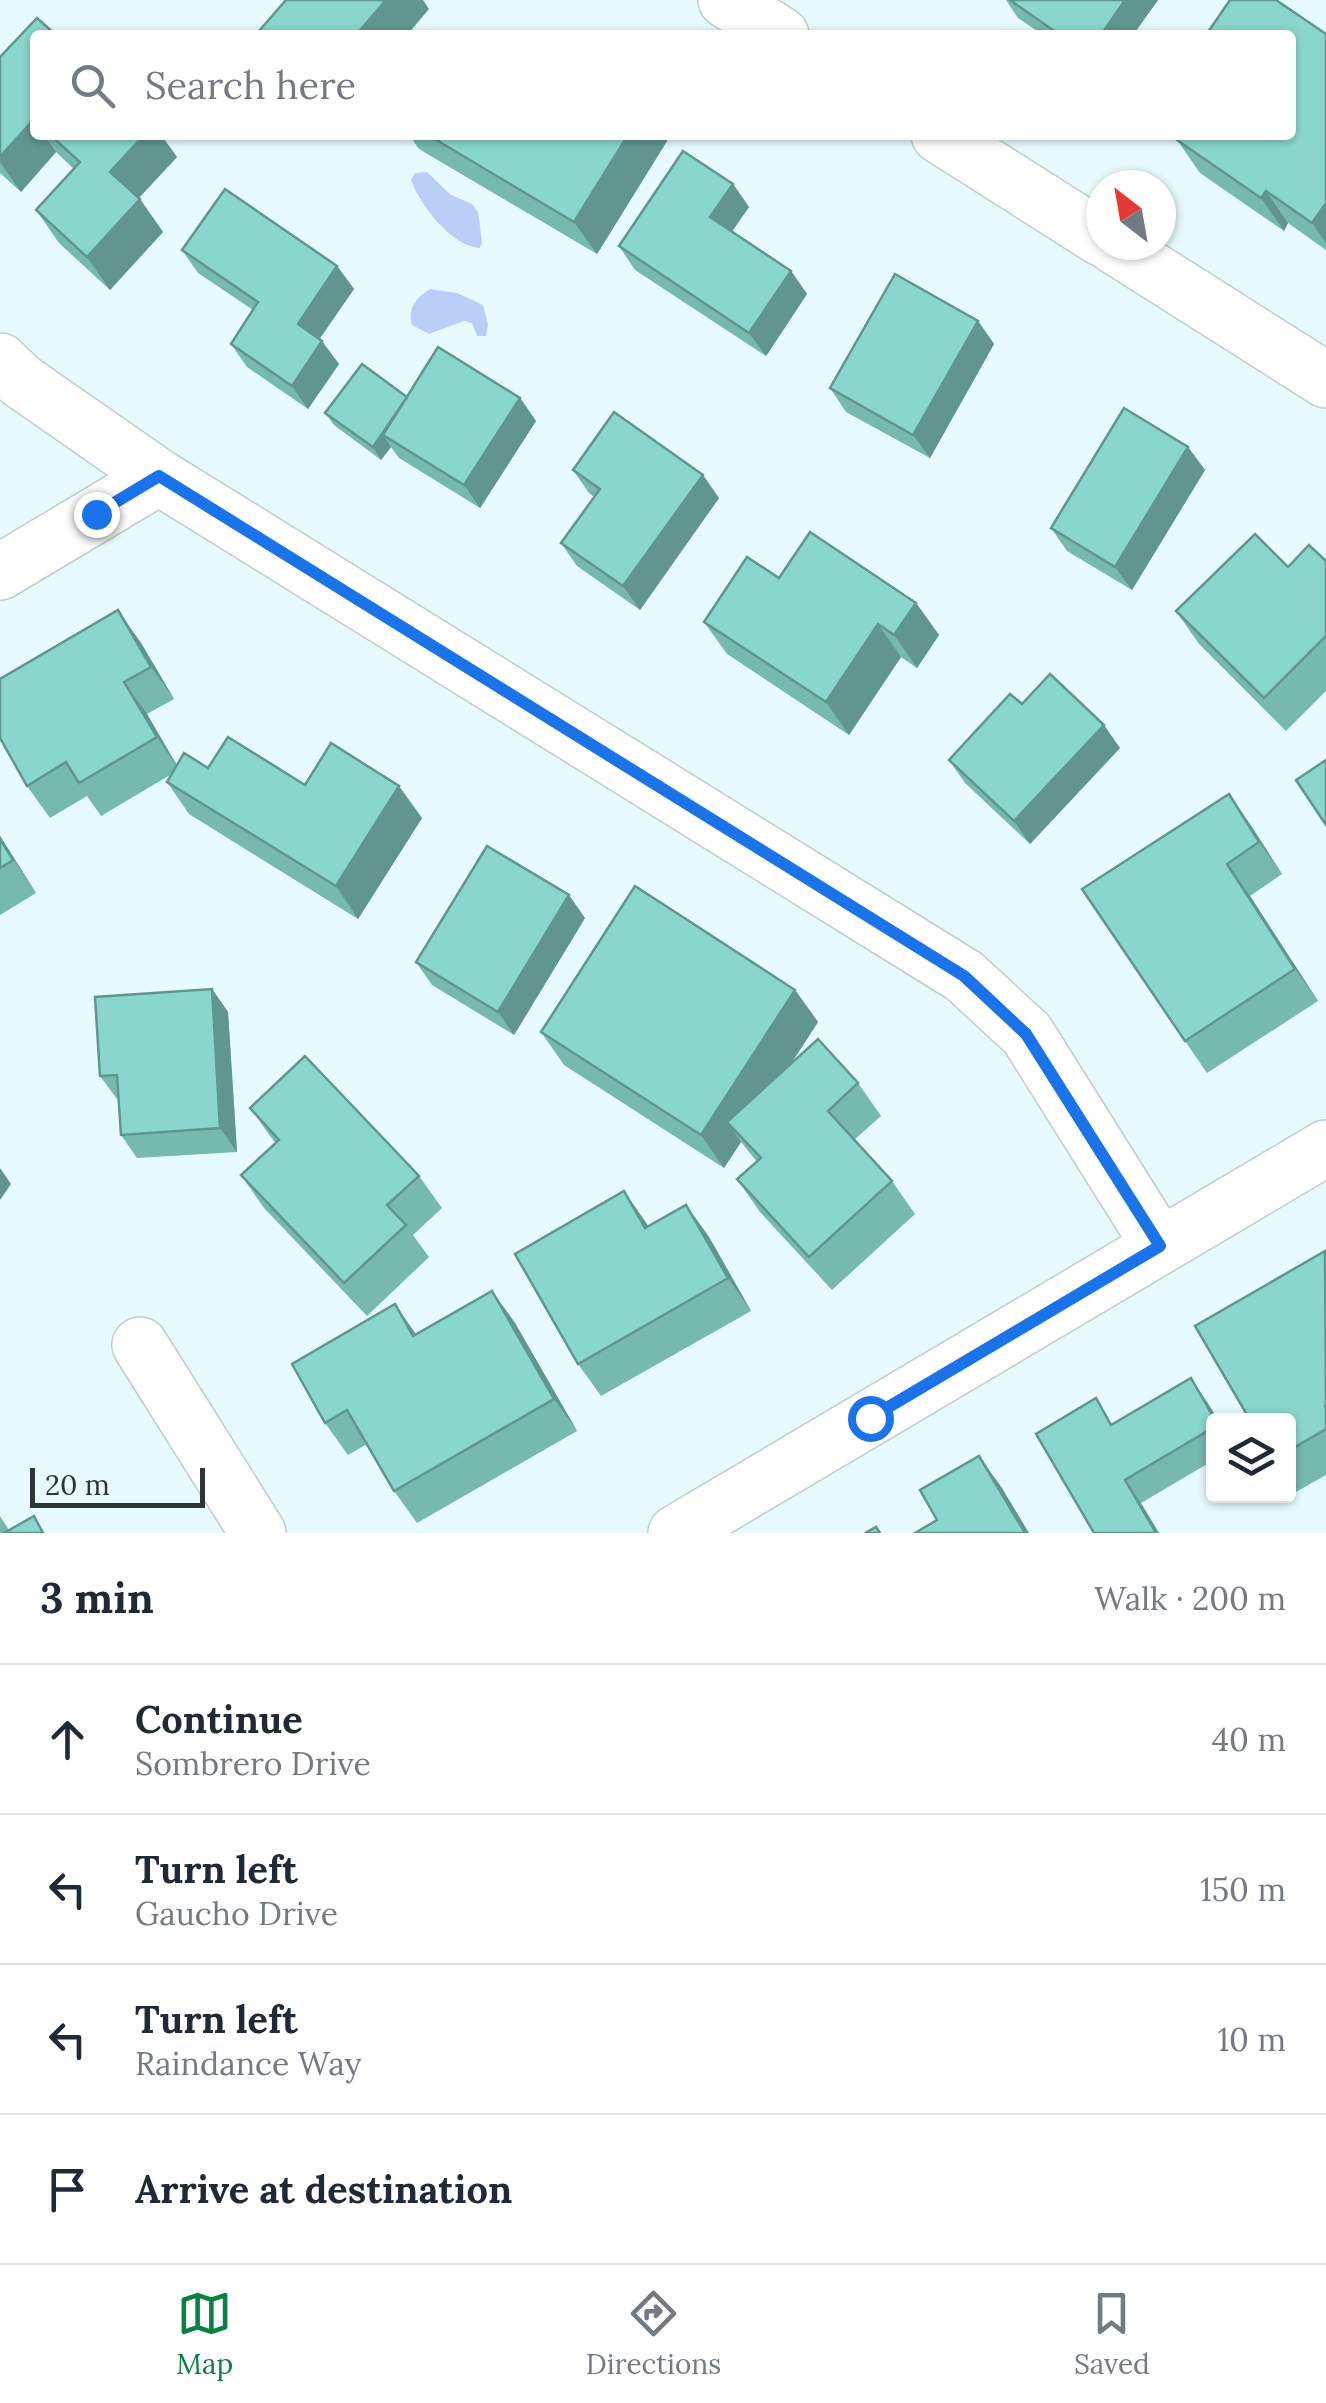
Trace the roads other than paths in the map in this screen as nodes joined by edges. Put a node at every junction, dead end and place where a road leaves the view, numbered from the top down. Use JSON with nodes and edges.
{"nodes":[{"id":1,"x":726,"y":0,"type":"edge"},
{"id":2,"x":773,"y":30,"type":"edge"},
{"id":3,"x":947,"y":140,"type":"edge"},
{"id":4,"x":1086,"y":228,"type":"edge"},
{"id":5,"x":1136,"y":260,"type":"edge"},
{"id":6,"x":0,"y":361,"type":"edge"},
{"id":7,"x":1326,"y":380,"type":"edge"},
{"id":8,"x":159,"y":476,"type":"junction"},
{"id":9,"x":0,"y":572,"type":"edge"},
{"id":10,"x":1326,"y":1148,"type":"edge"},
{"id":11,"x":1160,"y":1246,"type":"junction"},
{"id":12,"x":140,"y":1345,"type":"dead end"},
{"id":13,"x":258,"y":1533,"type":"edge"},
{"id":14,"x":676,"y":1533,"type":"edge"}],
"edges":[{"from":1,"to":2,"type":"street"},
{"from":3,"to":4,"type":"street"},
{"from":5,"to":7,"type":"street"},
{"from":6,"to":8,"type":"street"},
{"from":8,"to":9,"type":"street"},
{"from":8,"to":11,"type":"street"},
{"from":10,"to":11,"type":"street"},
{"from":11,"to":14,"type":"street"},
{"from":12,"to":13,"type":"street"}]}
